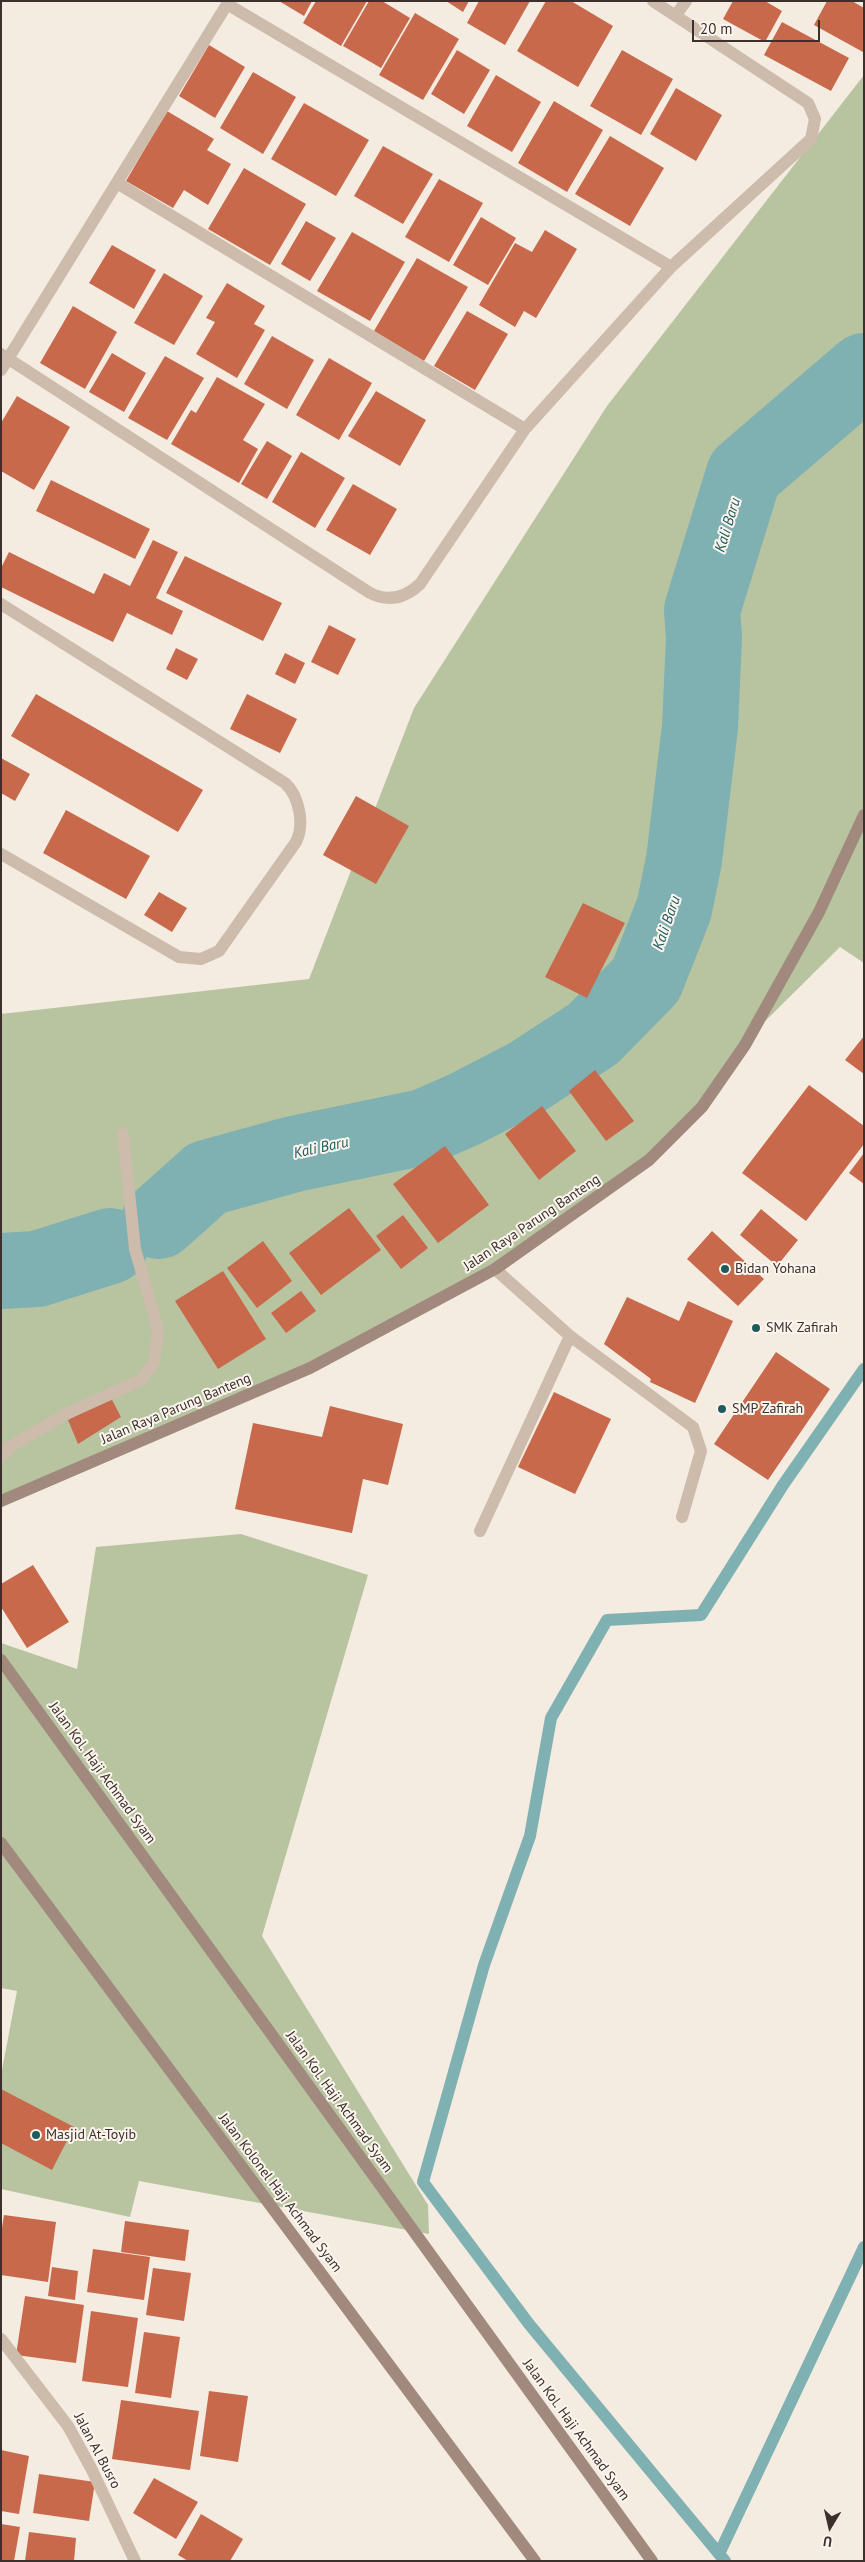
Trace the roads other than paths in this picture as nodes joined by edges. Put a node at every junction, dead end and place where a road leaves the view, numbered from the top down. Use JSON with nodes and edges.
{"nodes":[{"id":1,"x":653,"y":1,"type":"edge"},
{"id":2,"x":686,"y":1,"type":"edge"},
{"id":3,"x":228,"y":3,"type":"edge"},
{"id":4,"x":676,"y":15,"type":"junction"},
{"id":5,"x":117,"y":183,"type":"junction"},
{"id":6,"x":671,"y":267,"type":"junction"},
{"id":7,"x":4,"y":361,"type":"edge"},
{"id":8,"x":525,"y":429,"type":"junction"},
{"id":9,"x":1,"y":604,"type":"edge"},
{"id":10,"x":864,"y":815,"type":"edge"},
{"id":11,"x":1,"y":854,"type":"edge"},
{"id":12,"x":123,"y":1134,"type":"dead end"},
{"id":13,"x":495,"y":1270,"type":"junction"},
{"id":14,"x":570,"y":1336,"type":"junction"},
{"id":15,"x":1,"y":1457,"type":"edge"},
{"id":16,"x":2,"y":1499,"type":"edge"},
{"id":17,"x":682,"y":1517,"type":"dead end"},
{"id":18,"x":480,"y":1531,"type":"dead end"},
{"id":19,"x":1,"y":1660,"type":"edge"},
{"id":20,"x":1,"y":1843,"type":"edge"},
{"id":21,"x":1,"y":2339,"type":"edge"},
{"id":22,"x":135,"y":2561,"type":"edge"},
{"id":23,"x":535,"y":2561,"type":"edge"},
{"id":24,"x":652,"y":2561,"type":"edge"}],
"edges":[{"from":1,"to":4,"type":"street"},
{"from":2,"to":4,"type":"street"},
{"from":3,"to":5,"type":"street"},
{"from":3,"to":6,"type":"street"},
{"from":4,"to":6,"type":"street"},
{"from":5,"to":7,"type":"street"},
{"from":5,"to":8,"type":"street"},
{"from":6,"to":8,"type":"street"},
{"from":7,"to":8,"type":"street"},
{"from":9,"to":11,"type":"street"},
{"from":10,"to":13,"type":"main road","name":"Jalan Raya Parung Banteng"},
{"from":12,"to":15,"type":"street"},
{"from":13,"to":14,"type":"street"},
{"from":13,"to":16,"type":"main road","name":"Jalan Raya Parung Banteng"},
{"from":14,"to":17,"type":"street"},
{"from":14,"to":18,"type":"street"},
{"from":19,"to":24,"type":"main road","name":"Jalan Kol. Haji Achmad Syam"},
{"from":20,"to":23,"type":"main road","name":"Jalan Kolonel Haji Achmad Syam"},
{"from":21,"to":22,"type":"street","name":"Jalan Al Busro"}]}
